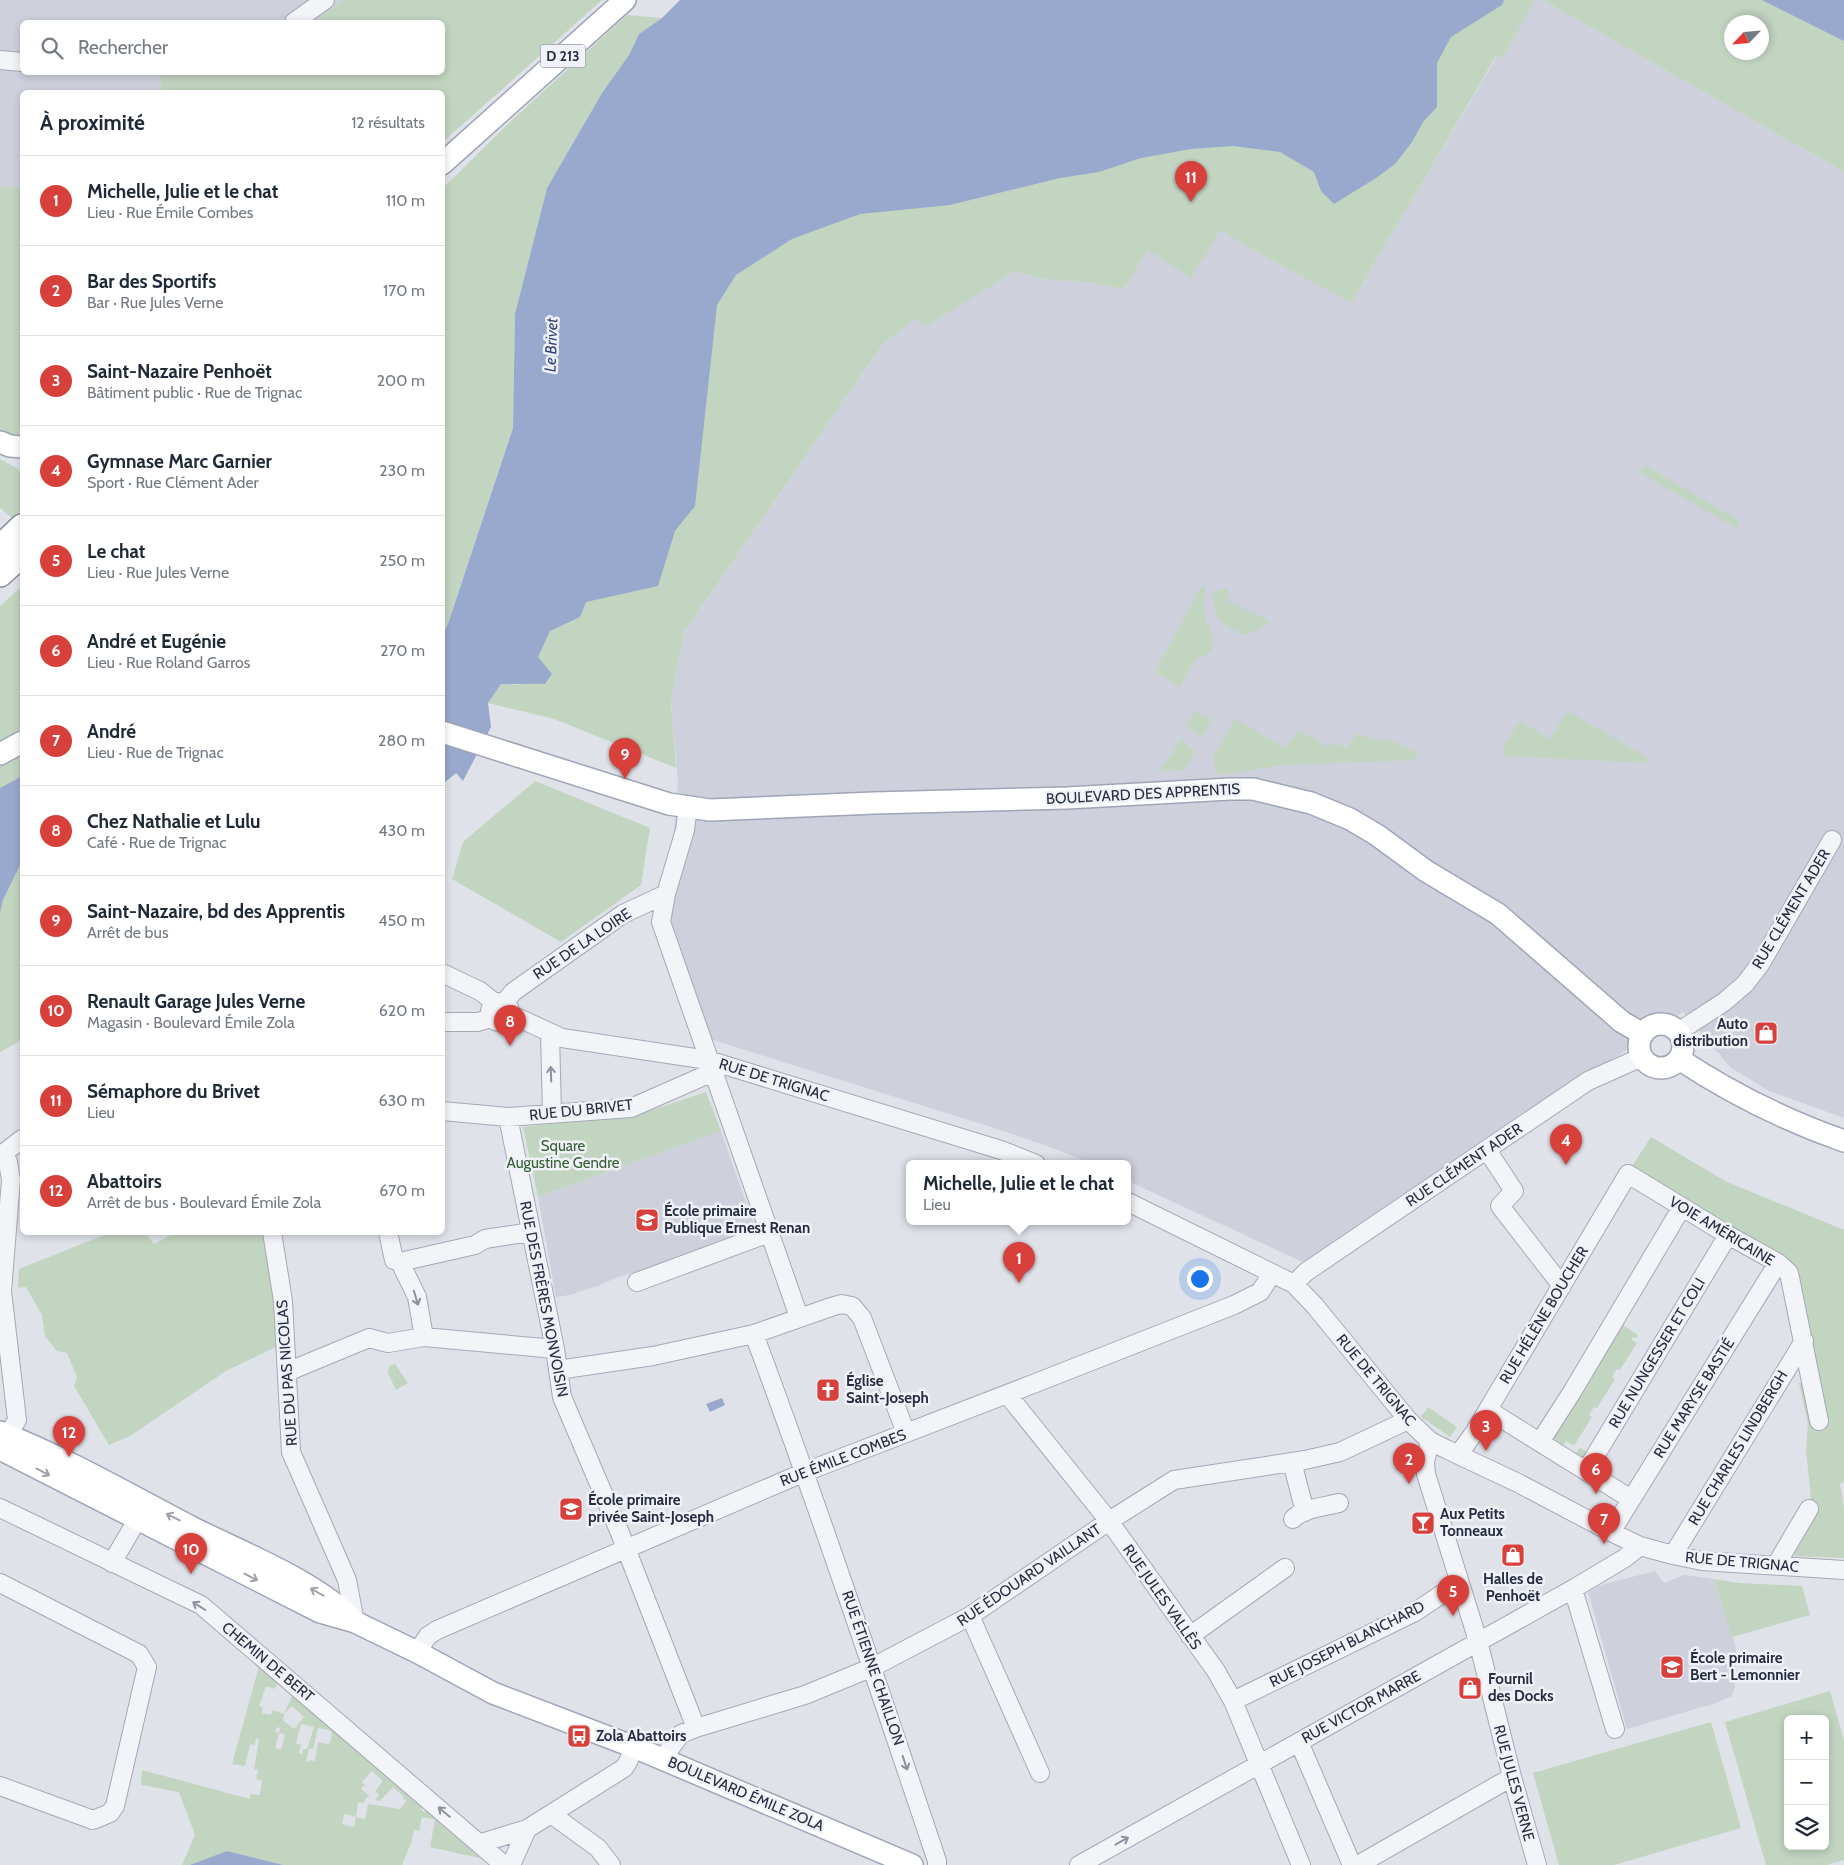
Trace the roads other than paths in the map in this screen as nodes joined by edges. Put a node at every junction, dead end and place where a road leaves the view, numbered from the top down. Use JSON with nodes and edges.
{"nodes":[{"id":1,"x":325,"y":0,"type":"edge"},
{"id":2,"x":625,"y":0,"type":"edge"},
{"id":3,"x":297,"y":20,"type":"edge"},
{"id":4,"x":0,"y":60,"type":"edge"},
{"id":5,"x":20,"y":62,"type":"edge"},
{"id":6,"x":445,"y":161,"type":"edge"},
{"id":7,"x":0,"y":442,"type":"edge"},
{"id":8,"x":20,"y":447,"type":"edge"},
{"id":9,"x":20,"y":529,"type":"edge"},
{"id":10,"x":0,"y":548,"type":"edge"},
{"id":11,"x":20,"y":556,"type":"edge"},
{"id":12,"x":0,"y":574,"type":"edge"},
{"id":13,"x":20,"y":574,"type":"edge"},
{"id":14,"x":0,"y":589,"type":"edge"},
{"id":15,"x":445,"y":733,"type":"edge"},
{"id":16,"x":20,"y":743,"type":"edge"},
{"id":17,"x":0,"y":754,"type":"edge"},
{"id":18,"x":688,"y":806,"type":"junction"},
{"id":19,"x":1832,"y":840,"type":"dead end"},
{"id":20,"x":666,"y":894,"type":"junction"},
{"id":21,"x":445,"y":974,"type":"edge"},
{"id":22,"x":500,"y":1010,"type":"junction"},
{"id":23,"x":445,"y":1022,"type":"edge"},
{"id":24,"x":1678,"y":1032,"type":"junction"},
{"id":25,"x":550,"y":1034,"type":"junction"},
{"id":26,"x":1643,"y":1034,"type":"junction"},
{"id":27,"x":1642,"y":1057,"type":"junction"},
{"id":28,"x":1678,"y":1059,"type":"junction"},
{"id":29,"x":711,"y":1066,"type":"junction"},
{"id":30,"x":445,"y":1111,"type":"edge"},
{"id":31,"x":552,"y":1113,"type":"junction"},
{"id":32,"x":508,"y":1117,"type":"junction"},
{"id":33,"x":1844,"y":1140,"type":"edge"},
{"id":34,"x":20,"y":1141,"type":"edge"},
{"id":35,"x":1487,"y":1150,"type":"junction"},
{"id":36,"x":1,"y":1155,"type":"edge"},
{"id":37,"x":1026,"y":1160,"type":"edge"},
{"id":38,"x":1628,"y":1174,"type":"joint"},
{"id":39,"x":16,"y":1193,"type":"edge"},
{"id":40,"x":1131,"y":1204,"type":"edge"},
{"id":41,"x":1682,"y":1207,"type":"junction"},
{"id":42,"x":531,"y":1232,"type":"junction"},
{"id":43,"x":770,"y":1233,"type":"junction"},
{"id":44,"x":272,"y":1235,"type":"edge"},
{"id":45,"x":389,"y":1235,"type":"edge"},
{"id":46,"x":1728,"y":1236,"type":"junction"},
{"id":47,"x":400,"y":1262,"type":"junction"},
{"id":48,"x":1778,"y":1263,"type":"junction"},
{"id":49,"x":1272,"y":1274,"type":"junction"},
{"id":50,"x":637,"y":1282,"type":"dead end"},
{"id":51,"x":1294,"y":1284,"type":"junction"},
{"id":52,"x":1562,"y":1286,"type":"junction"},
{"id":53,"x":800,"y":1317,"type":"junction"},
{"id":54,"x":754,"y":1334,"type":"junction"},
{"id":55,"x":424,"y":1337,"type":"junction"},
{"id":56,"x":1804,"y":1342,"type":"junction"},
{"id":57,"x":555,"y":1349,"type":"junction"},
{"id":58,"x":558,"y":1370,"type":"junction"},
{"id":59,"x":287,"y":1372,"type":"junction"},
{"id":60,"x":1009,"y":1394,"type":"junction"},
{"id":61,"x":1488,"y":1410,"type":"junction"},
{"id":62,"x":1408,"y":1420,"type":"junction"},
{"id":63,"x":1819,"y":1421,"type":"dead end"},
{"id":64,"x":906,"y":1433,"type":"junction"},
{"id":65,"x":1430,"y":1440,"type":"junction"},
{"id":66,"x":1540,"y":1442,"type":"junction"},
{"id":67,"x":2,"y":1443,"type":"edge"},
{"id":68,"x":1458,"y":1455,"type":"junction"},
{"id":69,"x":1292,"y":1462,"type":"junction"},
{"id":70,"x":1586,"y":1471,"type":"junction"},
{"id":71,"x":805,"y":1472,"type":"junction"},
{"id":72,"x":1631,"y":1499,"type":"junction"},
{"id":73,"x":1339,"y":1503,"type":"dead end"},
{"id":74,"x":0,"y":1508,"type":"edge"},
{"id":75,"x":1809,"y":1509,"type":"dead end"},
{"id":76,"x":137,"y":1520,"type":"junction"},
{"id":77,"x":1109,"y":1521,"type":"junction"},
{"id":78,"x":1611,"y":1532,"type":"junction"},
{"id":79,"x":1640,"y":1546,"type":"junction"},
{"id":80,"x":626,"y":1549,"type":"junction"},
{"id":81,"x":1672,"y":1555,"type":"junction"},
{"id":82,"x":112,"y":1563,"type":"junction"},
{"id":83,"x":1776,"y":1565,"type":"junction"},
{"id":84,"x":1285,"y":1568,"type":"dead end"},
{"id":85,"x":1844,"y":1570,"type":"edge"},
{"id":86,"x":0,"y":1583,"type":"edge"},
{"id":87,"x":1460,"y":1585,"type":"junction"},
{"id":88,"x":1573,"y":1589,"type":"junction"},
{"id":89,"x":970,"y":1616,"type":"junction"},
{"id":90,"x":355,"y":1622,"type":"junction"},
{"id":91,"x":1190,"y":1636,"type":"junction"},
{"id":92,"x":1478,"y":1641,"type":"junction"},
{"id":93,"x":417,"y":1652,"type":"junction"},
{"id":94,"x":873,"y":1667,"type":"junction"},
{"id":95,"x":1233,"y":1701,"type":"junction"},
{"id":96,"x":696,"y":1728,"type":"junction"},
{"id":97,"x":1615,"y":1729,"type":"dead end"},
{"id":98,"x":1299,"y":1742,"type":"junction"},
{"id":99,"x":634,"y":1747,"type":"junction"},
{"id":100,"x":662,"y":1758,"type":"junction"},
{"id":101,"x":1258,"y":1766,"type":"junction"},
{"id":102,"x":1040,"y":1773,"type":"dead end"},
{"id":103,"x":1512,"y":1777,"type":"junction"},
{"id":104,"x":0,"y":1786,"type":"edge"},
{"id":105,"x":551,"y":1814,"type":"junction"},
{"id":106,"x":527,"y":1829,"type":"junction"},
{"id":107,"x":481,"y":1844,"type":"junction"},
{"id":108,"x":504,"y":1865,"type":"edge"},
{"id":109,"x":511,"y":1865,"type":"edge"},
{"id":110,"x":611,"y":1865,"type":"edge"},
{"id":111,"x":912,"y":1865,"type":"edge"},
{"id":112,"x":937,"y":1865,"type":"edge"},
{"id":113,"x":1079,"y":1865,"type":"edge"},
{"id":114,"x":1300,"y":1865,"type":"edge"},
{"id":115,"x":1352,"y":1865,"type":"edge"},
{"id":116,"x":1358,"y":1865,"type":"edge"},
{"id":117,"x":1537,"y":1865,"type":"edge"}],
"edges":[{"from":1,"to":3,"type":"street"},
{"from":2,"to":6,"type":"main road","number":"D 213"},
{"from":4,"to":5,"type":"street"},
{"from":7,"to":8,"type":"main road"},
{"from":9,"to":10,"type":"highway"},
{"from":11,"to":12,"type":"highway"},
{"from":13,"to":14,"type":"highway"},
{"from":15,"to":18,"type":"main road","name":"BOULEVARD DES APPRENTIS"},
{"from":16,"to":17,"type":"main road"},
{"from":18,"to":20,"type":"street"},
{"from":18,"to":26,"type":"main road","name":"BOULEVARD DES APPRENTIS"},
{"from":19,"to":24,"type":"street","name":"RUE CLÉMENT ADER"},
{"from":20,"to":22,"type":"street","name":"RUE DE LA LOIRE"},
{"from":20,"to":29,"type":"street"},
{"from":21,"to":22,"type":"street","name":"RUE DE TRIGNAC"},
{"from":22,"to":23,"type":"street"},
{"from":22,"to":25,"type":"street","name":"RUE DE TRIGNAC"},
{"from":24,"to":26,"type":"main road"},
{"from":24,"to":28,"type":"main road"},
{"from":25,"to":29,"type":"street","name":"RUE DE TRIGNAC"},
{"from":31,"to":25,"type":"street","one_way":true},
{"from":26,"to":27,"type":"main road"},
{"from":27,"to":28,"type":"main road"},
{"from":27,"to":35,"type":"street","name":"RUE CLÉMENT ADER"},
{"from":28,"to":33,"type":"main road"},
{"from":29,"to":31,"type":"street","name":"RUE DU BRIVET"},
{"from":29,"to":37,"type":"street","name":"RUE DE TRIGNAC"},
{"from":29,"to":43,"type":"street"},
{"from":30,"to":32,"type":"street","name":"RUE DU BRIVET"},
{"from":31,"to":32,"type":"street","name":"RUE DU BRIVET"},
{"from":32,"to":42,"type":"street","name":"RUE DES FRÈRES MONVOISIN"},
{"from":34,"to":36,"type":"street"},
{"from":35,"to":51,"type":"street","name":"RUE CLÉMENT ADER"},
{"from":35,"to":52,"type":"street"},
{"from":36,"to":39,"type":"street"},
{"from":38,"to":41,"type":"street","name":"VOIE AMÉRICAINE"},
{"from":38,"to":52,"type":"street","name":"RUE HÉLÈNE BOUCHER"},
{"from":39,"to":67,"type":"street"},
{"from":40,"to":49,"type":"street","name":"RUE DE TRIGNAC"},
{"from":41,"to":46,"type":"street","name":"VOIE AMÉRICAINE"},
{"from":41,"to":66,"type":"street"},
{"from":42,"to":47,"type":"street"},
{"from":42,"to":57,"type":"street","name":"RUE DES FRÈRES MONVOISIN"},
{"from":43,"to":50,"type":"street"},
{"from":43,"to":53,"type":"street"},
{"from":44,"to":59,"type":"street","name":"RUE DU PAS NICOLAS"},
{"from":45,"to":47,"type":"street"},
{"from":46,"to":48,"type":"street","name":"VOIE AMÉRICAINE"},
{"from":46,"to":70,"type":"street","name":"RUE NUNGESSER ET COLI"},
{"from":47,"to":55,"type":"street","one_way":true},
{"from":48,"to":56,"type":"street","name":"VOIE AMÉRICAINE"},
{"from":48,"to":72,"type":"street","name":"RUE MARYSE BASTIÉ"},
{"from":49,"to":51,"type":"street","name":"RUE DE TRIGNAC"},
{"from":49,"to":60,"type":"street","name":"RUE ÉMILE COMBES"},
{"from":51,"to":62,"type":"street","name":"RUE DE TRIGNAC"},
{"from":52,"to":61,"type":"street","name":"RUE HÉLÈNE BOUCHER"},
{"from":53,"to":54,"type":"street"},
{"from":53,"to":64,"type":"street"},
{"from":54,"to":58,"type":"street"},
{"from":54,"to":71,"type":"street","name":"RUE ÉTIENNE CHAILLON"},
{"from":55,"to":57,"type":"street"},
{"from":55,"to":59,"type":"street"},
{"from":56,"to":63,"type":"street","name":"VOIE AMÉRICAINE"},
{"from":56,"to":81,"type":"street","name":"RUE CHARLES LINDBERGH"},
{"from":57,"to":58,"type":"street","name":"RUE DES FRÈRES MONVOISIN"},
{"from":58,"to":80,"type":"street","name":"RUE DES FRÈRES MONVOISIN"},
{"from":59,"to":90,"type":"street","name":"RUE DU PAS NICOLAS"},
{"from":60,"to":64,"type":"street","name":"RUE ÉMILE COMBES"},
{"from":60,"to":77,"type":"street","name":"RUE JULES VALLÈS"},
{"from":61,"to":66,"type":"street"},
{"from":61,"to":68,"type":"street","name":"RUE HÉLÈNE BOUCHER"},
{"from":62,"to":65,"type":"street","name":"RUE DE TRIGNAC"},
{"from":62,"to":69,"type":"street","name":"RUE ÉDOUARD VAILLANT"},
{"from":64,"to":71,"type":"street","name":"RUE ÉMILE COMBES"},
{"from":65,"to":68,"type":"street","name":"RUE DE TRIGNAC"},
{"from":65,"to":87,"type":"street","name":"RUE JULES VERNE"},
{"from":66,"to":70,"type":"street"},
{"from":67,"to":76,"type":"main road","name":"BOULEVARD ÉMILE ZOLA","one_way":true},
{"from":90,"to":67,"type":"main road","name":"BOULEVARD ÉMILE ZOLA","one_way":true},
{"from":68,"to":78,"type":"street","name":"RUE DE TRIGNAC"},
{"from":69,"to":73,"type":"street"},
{"from":69,"to":77,"type":"street","name":"RUE ÉDOUARD VAILLANT"},
{"from":70,"to":72,"type":"street"},
{"from":71,"to":80,"type":"street","name":"RUE ÉMILE COMBES"},
{"from":71,"to":94,"type":"street","name":"RUE ÉTIENNE CHAILLON"},
{"from":72,"to":78,"type":"street","name":"RUE MARYSE BASTIÉ"},
{"from":74,"to":82,"type":"street","name":"CHEMIN DE BERT"},
{"from":75,"to":83,"type":"street"},
{"from":76,"to":82,"type":"street"},
{"from":76,"to":90,"type":"main road","name":"BOULEVARD ÉMILE ZOLA","one_way":true},
{"from":77,"to":89,"type":"street","name":"RUE ÉDOUARD VAILLANT"},
{"from":77,"to":91,"type":"street","name":"RUE JULES VALLÈS"},
{"from":78,"to":79,"type":"street","name":"RUE DE TRIGNAC"},
{"from":79,"to":81,"type":"street","name":"RUE DE TRIGNAC"},
{"from":79,"to":88,"type":"street","name":"RUE VICTOR MARRE"},
{"from":80,"to":93,"type":"street","name":"RUE ÉMILE COMBES"},
{"from":80,"to":96,"type":"street","name":"RUE DES FRÈRES MONVOISIN"},
{"from":81,"to":83,"type":"street","name":"RUE DE TRIGNAC"},
{"from":107,"to":82,"type":"street","name":"CHEMIN DE BERT","one_way":true},
{"from":83,"to":85,"type":"street","name":"RUE DE TRIGNAC"},
{"from":84,"to":91,"type":"street"},
{"from":86,"to":104,"type":"street"},
{"from":87,"to":92,"type":"street","name":"RUE JULES VERNE"},
{"from":87,"to":95,"type":"street","name":"RUE JOSEPH BLANCHARD"},
{"from":88,"to":92,"type":"street","name":"RUE VICTOR MARRE"},
{"from":88,"to":97,"type":"street"},
{"from":89,"to":94,"type":"street","name":"RUE ÉDOUARD VAILLANT"},
{"from":89,"to":102,"type":"street"},
{"from":90,"to":93,"type":"main road","name":"BOULEVARD ÉMILE ZOLA"},
{"from":91,"to":95,"type":"street","name":"RUE JULES VALLÈS"},
{"from":92,"to":98,"type":"street","name":"RUE VICTOR MARRE"},
{"from":92,"to":103,"type":"street","name":"RUE JULES VERNE"},
{"from":93,"to":99,"type":"main road","name":"BOULEVARD ÉMILE ZOLA"},
{"from":94,"to":96,"type":"street","name":"RUE ÉDOUARD VAILLANT"},
{"from":94,"to":112,"type":"street","name":"RUE ÉTIENNE CHAILLON","one_way":true},
{"from":95,"to":101,"type":"street","name":"RUE JULES VALLÈS"},
{"from":96,"to":100,"type":"street","name":"RUE ÉDOUARD VAILLANT"},
{"from":98,"to":101,"type":"street","name":"RUE VICTOR MARRE"},
{"from":98,"to":115,"type":"street"},
{"from":99,"to":100,"type":"main road","name":"BOULEVARD ÉMILE ZOLA"},
{"from":99,"to":105,"type":"street"},
{"from":100,"to":111,"type":"main road","name":"BOULEVARD ÉMILE ZOLA"},
{"from":113,"to":101,"type":"street","name":"RUE VICTOR MARRE","one_way":true},
{"from":101,"to":114,"type":"street","name":"RUE JULES VALLÈS"},
{"from":103,"to":116,"type":"street"},
{"from":103,"to":117,"type":"street","name":"RUE JULES VERNE"},
{"from":105,"to":106,"type":"street"},
{"from":105,"to":110,"type":"street"},
{"from":106,"to":107,"type":"street"},
{"from":106,"to":109,"type":"street"},
{"from":107,"to":108,"type":"street","name":"CHEMIN DE BERT"}]}
